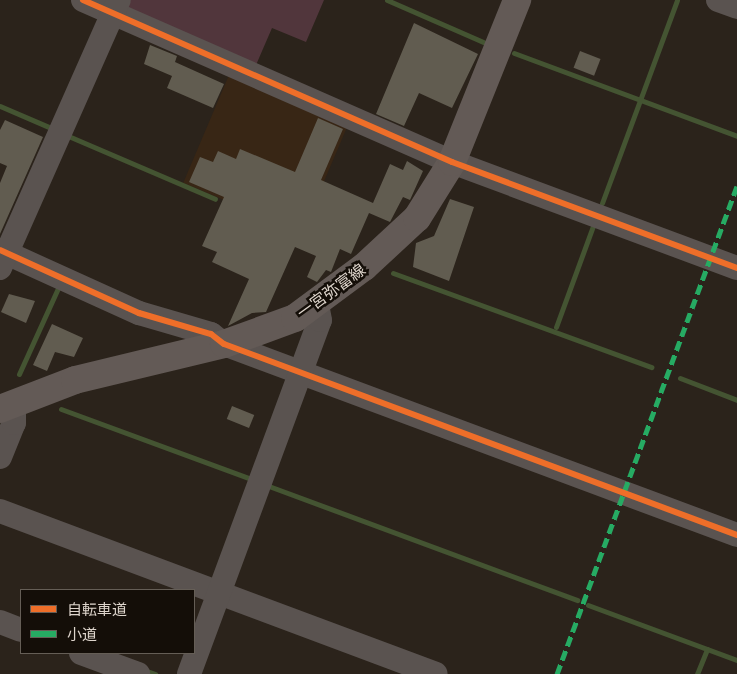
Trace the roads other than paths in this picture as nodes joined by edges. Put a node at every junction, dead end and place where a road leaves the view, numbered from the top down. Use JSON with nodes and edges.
{"nodes":[{"id":1,"x":83,"y":0,"type":"edge"},
{"id":2,"x":516,"y":0,"type":"edge"},
{"id":3,"x":718,"y":0,"type":"edge"},
{"id":4,"x":116,"y":7,"type":"edge"},
{"id":5,"x":737,"y":7,"type":"edge"},
{"id":6,"x":452,"y":162,"type":"junction"},
{"id":7,"x":2,"y":257,"type":"edge"},
{"id":8,"x":737,"y":268,"type":"edge"},
{"id":9,"x":317,"y":304,"type":"junction"},
{"id":10,"x":224,"y":344,"type":"junction"},
{"id":11,"x":300,"y":373,"type":"junction"},
{"id":12,"x":7,"y":406,"type":"edge"},
{"id":13,"x":0,"y":457,"type":"edge"},
{"id":14,"x":0,"y":511,"type":"edge"},
{"id":15,"x":737,"y":536,"type":"edge"},
{"id":16,"x":219,"y":593,"type":"junction"},
{"id":17,"x":0,"y":622,"type":"edge"},
{"id":18,"x":20,"y":630,"type":"edge"},
{"id":19,"x":84,"y":654,"type":"edge"},
{"id":20,"x":138,"y":674,"type":"edge"},
{"id":21,"x":189,"y":674,"type":"edge"},
{"id":22,"x":436,"y":674,"type":"edge"}],
"edges":[{"from":1,"to":4,"type":"street"},
{"from":2,"to":6,"type":"main road","name":"一宮弥富線"},
{"from":3,"to":5,"type":"street"},
{"from":4,"to":6,"type":"street"},
{"from":4,"to":7,"type":"street"},
{"from":6,"to":8,"type":"street"},
{"from":6,"to":9,"type":"main road","name":"一宮弥富線"},
{"from":7,"to":10,"type":"street"},
{"from":9,"to":10,"type":"main road","name":"一宮弥富線"},
{"from":9,"to":11,"type":"street"},
{"from":10,"to":11,"type":"street"},
{"from":10,"to":12,"type":"main road","name":"一宮弥富線"},
{"from":11,"to":15,"type":"street"},
{"from":11,"to":16,"type":"street"},
{"from":12,"to":13,"type":"street"},
{"from":14,"to":16,"type":"street"},
{"from":16,"to":21,"type":"street"},
{"from":16,"to":22,"type":"street"},
{"from":17,"to":18,"type":"street"},
{"from":19,"to":20,"type":"street"}]}
